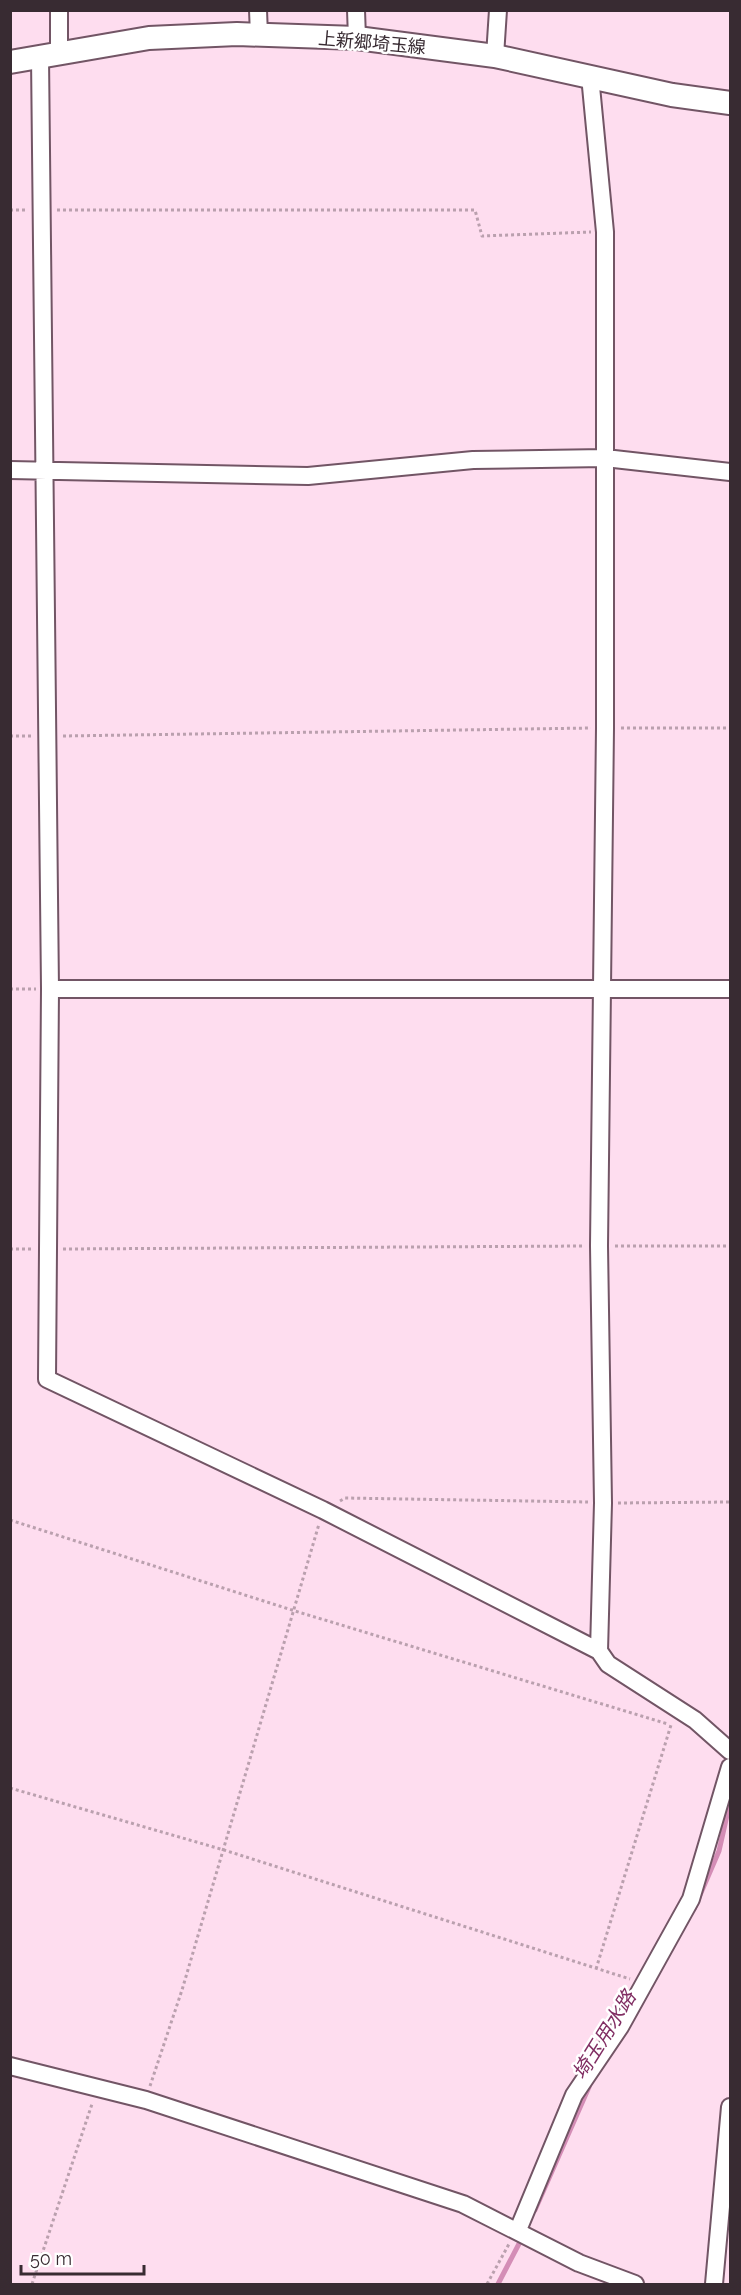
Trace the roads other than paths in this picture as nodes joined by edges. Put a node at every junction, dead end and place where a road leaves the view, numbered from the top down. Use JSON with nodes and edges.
{"nodes":[{"id":1,"x":59,"y":10,"type":"edge"},
{"id":2,"x":258,"y":10,"type":"edge"},
{"id":3,"x":356,"y":10,"type":"edge"},
{"id":4,"x":498,"y":10,"type":"edge"},
{"id":5,"x":258,"y":35,"type":"junction"},
{"id":6,"x":357,"y":38,"type":"junction"},
{"id":7,"x":49,"y":56,"type":"junction"},
{"id":8,"x":495,"y":56,"type":"junction"},
{"id":9,"x":10,"y":62,"type":"edge"},
{"id":10,"x":590,"y":76,"type":"junction"},
{"id":11,"x":730,"y":103,"type":"edge"},
{"id":12,"x":605,"y":458,"type":"junction"},
{"id":13,"x":10,"y":470,"type":"edge"},
{"id":14,"x":44,"y":471,"type":"junction"},
{"id":15,"x":730,"y":472,"type":"edge"},
{"id":16,"x":601,"y":988,"type":"junction"},
{"id":17,"x":50,"y":989,"type":"junction"},
{"id":18,"x":730,"y":989,"type":"edge"},
{"id":19,"x":599,"y":1651,"type":"junction"},
{"id":20,"x":730,"y":1751,"type":"edge"},
{"id":21,"x":730,"y":1767,"type":"edge"},
{"id":22,"x":10,"y":2066,"type":"edge"},
{"id":23,"x":730,"y":2106,"type":"edge"},
{"id":24,"x":522,"y":2232,"type":"junction"},
{"id":25,"x":635,"y":2284,"type":"edge"},
{"id":26,"x":714,"y":2284,"type":"edge"}],
"edges":[{"from":1,"to":7,"type":"street"},
{"from":2,"to":5,"type":"street"},
{"from":3,"to":6,"type":"street"},
{"from":4,"to":8,"type":"street"},
{"from":5,"to":6,"type":"main road","name":"上新郷埼玉線"},
{"from":5,"to":7,"type":"main road","name":"上新郷埼玉線"},
{"from":6,"to":8,"type":"main road","name":"上新郷埼玉線"},
{"from":7,"to":9,"type":"main road","name":"上新郷埼玉線"},
{"from":7,"to":14,"type":"street"},
{"from":8,"to":10,"type":"main road","name":"上新郷埼玉線"},
{"from":10,"to":11,"type":"main road","name":"上新郷埼玉線"},
{"from":10,"to":12,"type":"street"},
{"from":12,"to":14,"type":"street"},
{"from":12,"to":15,"type":"street"},
{"from":12,"to":16,"type":"street"},
{"from":13,"to":14,"type":"street"},
{"from":14,"to":17,"type":"street"},
{"from":16,"to":17,"type":"street"},
{"from":16,"to":18,"type":"street"},
{"from":16,"to":19,"type":"street"},
{"from":17,"to":19,"type":"street"},
{"from":19,"to":20,"type":"street"},
{"from":21,"to":24,"type":"street"},
{"from":22,"to":24,"type":"street"},
{"from":23,"to":26,"type":"street"},
{"from":24,"to":25,"type":"street"}]}
